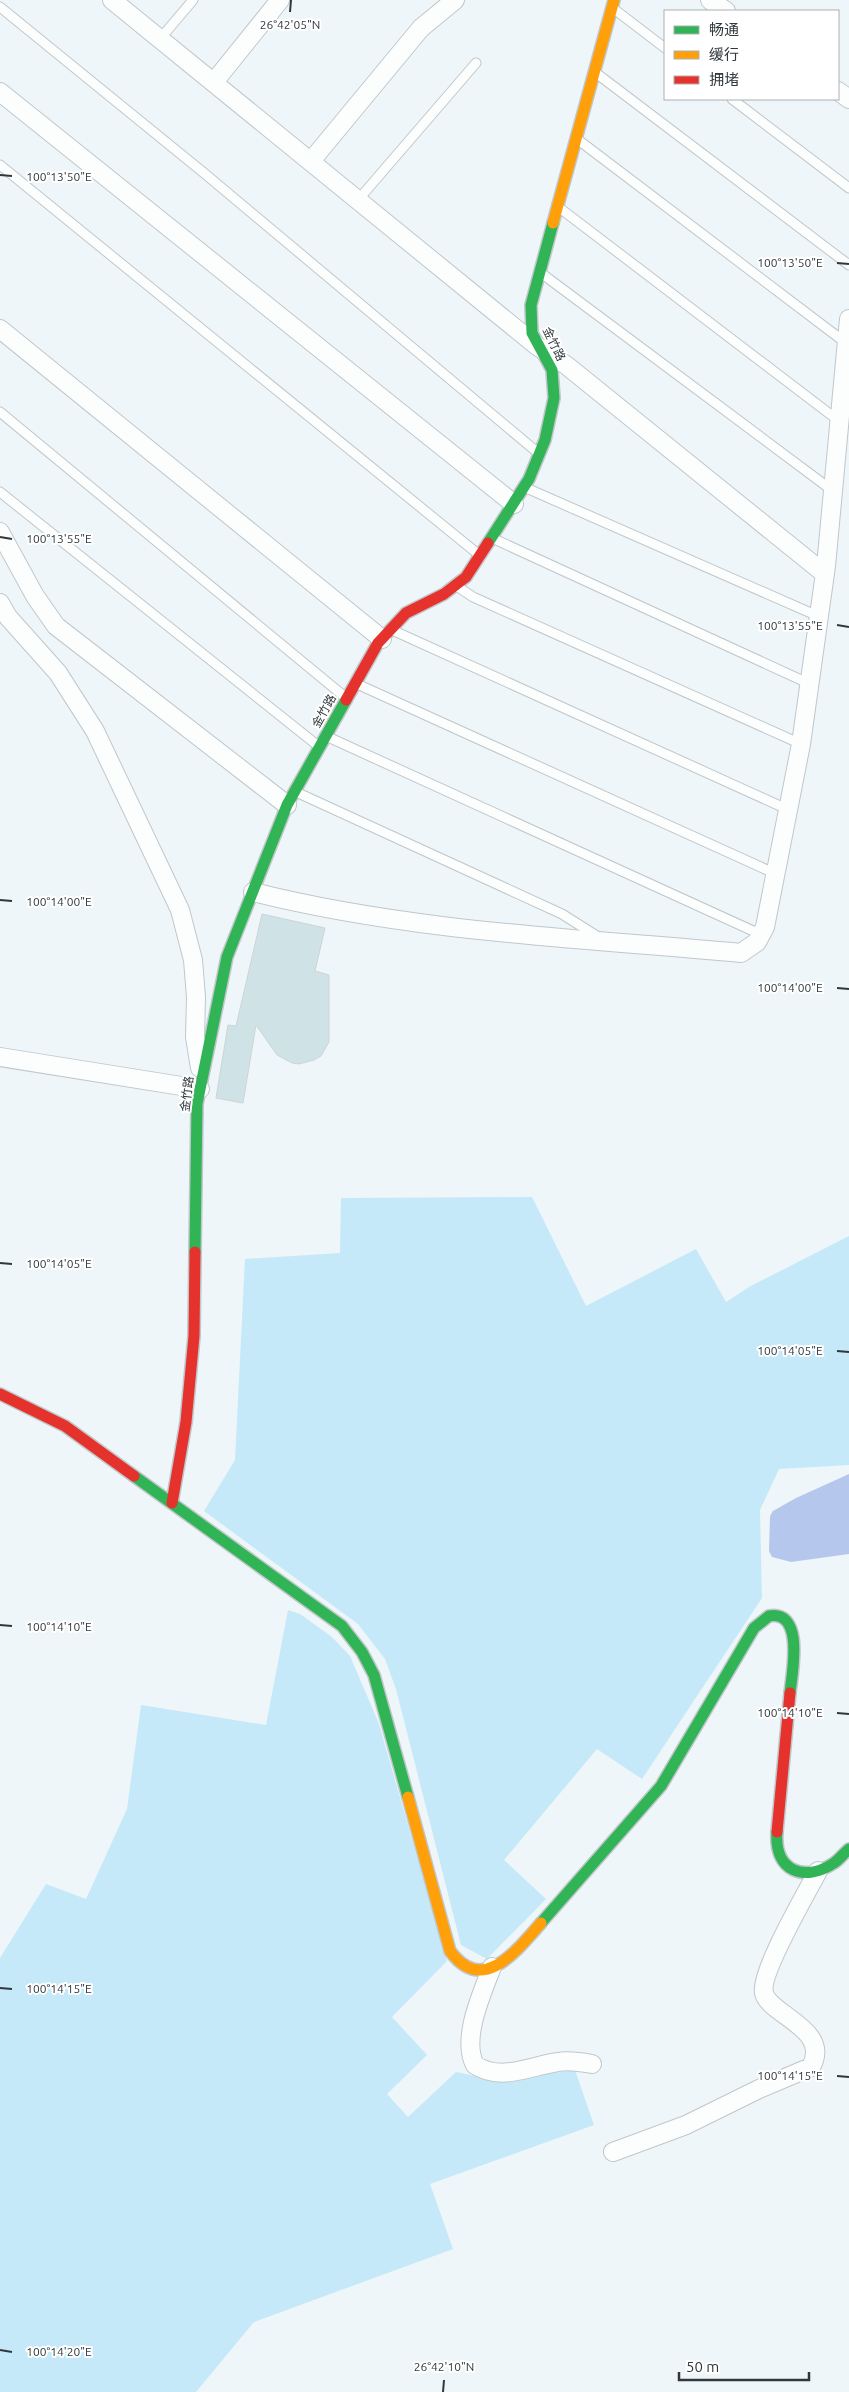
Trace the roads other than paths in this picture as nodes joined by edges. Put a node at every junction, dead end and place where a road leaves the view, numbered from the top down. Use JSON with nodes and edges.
{"nodes":[{"id":1,"x":193,"y":0,"type":"edge"},
{"id":2,"x":280,"y":0,"type":"edge"},
{"id":3,"x":455,"y":0,"type":"edge"},
{"id":4,"x":710,"y":0,"type":"edge"},
{"id":5,"x":115,"y":1,"type":"edge"},
{"id":6,"x":613,"y":4,"type":"edge"},
{"id":7,"x":0,"y":7,"type":"edge"},
{"id":8,"x":725,"y":10,"type":"edge"},
{"id":9,"x":160,"y":39,"type":"junction"},
{"id":10,"x":664,"y":47,"type":"edge"},
{"id":11,"x":476,"y":63,"type":"dead end"},
{"id":12,"x":595,"y":72,"type":"junction"},
{"id":13,"x":214,"y":82,"type":"junction"},
{"id":14,"x":0,"y":92,"type":"edge"},
{"id":15,"x":733,"y":100,"type":"edge"},
{"id":16,"x":577,"y":139,"type":"junction"},
{"id":17,"x":310,"y":161,"type":"junction"},
{"id":18,"x":0,"y":165,"type":"edge"},
{"id":19,"x":849,"y":188,"type":"edge"},
{"id":20,"x":358,"y":200,"type":"junction"},
{"id":21,"x":558,"y":208,"type":"junction"},
{"id":22,"x":849,"y":265,"type":"edge"},
{"id":23,"x":539,"y":271,"type":"junction"},
{"id":24,"x":849,"y":319,"type":"edge"},
{"id":25,"x":0,"y":329,"type":"edge"},
{"id":26,"x":846,"y":343,"type":"junction"},
{"id":27,"x":537,"y":346,"type":"junction"},
{"id":28,"x":0,"y":412,"type":"edge"},
{"id":29,"x":839,"y":421,"type":"junction"},
{"id":30,"x":539,"y":454,"type":"junction"},
{"id":31,"x":524,"y":487,"type":"junction"},
{"id":32,"x":834,"y":491,"type":"junction"},
{"id":33,"x":0,"y":492,"type":"edge"},
{"id":34,"x":514,"y":504,"type":"junction"},
{"id":35,"x":0,"y":532,"type":"edge"},
{"id":36,"x":492,"y":538,"type":"junction"},
{"id":37,"x":480,"y":556,"type":"junction"},
{"id":38,"x":825,"y":574,"type":"junction"},
{"id":39,"x":456,"y":586,"type":"junction"},
{"id":40,"x":0,"y":603,"type":"edge"},
{"id":41,"x":820,"y":617,"type":"junction"},
{"id":42,"x":386,"y":634,"type":"junction"},
{"id":43,"x":355,"y":683,"type":"junction"},
{"id":44,"x":810,"y":684,"type":"junction"},
{"id":45,"x":347,"y":699,"type":"junction"},
{"id":46,"x":326,"y":736,"type":"junction"},
{"id":47,"x":801,"y":744,"type":"junction"},
{"id":48,"x":320,"y":747,"type":"junction"},
{"id":49,"x":291,"y":798,"type":"junction"},
{"id":50,"x":789,"y":810,"type":"junction"},
{"id":51,"x":776,"y":874,"type":"junction"},
{"id":52,"x":253,"y":892,"type":"junction"},
{"id":53,"x":762,"y":935,"type":"junction"},
{"id":54,"x":604,"y":940,"type":"junction"},
{"id":55,"x":0,"y":1057,"type":"edge"},
{"id":56,"x":201,"y":1084,"type":"junction"},
{"id":57,"x":0,"y":1394,"type":"edge"},
{"id":58,"x":172,"y":1503,"type":"junction"},
{"id":59,"x":849,"y":1849,"type":"edge"},
{"id":60,"x":818,"y":1871,"type":"junction"},
{"id":61,"x":492,"y":1967,"type":"junction"},
{"id":62,"x":592,"y":2064,"type":"dead end"},
{"id":63,"x":613,"y":2152,"type":"dead end"}],
"edges":[{"from":1,"to":9,"type":"lane"},
{"from":2,"to":13,"type":"street"},
{"from":3,"to":17,"type":"street"},
{"from":4,"to":8,"type":"street"},
{"from":5,"to":9,"type":"street"},
{"from":6,"to":10,"type":"lane"},
{"from":6,"to":12,"type":"street","name":"金竹路"},
{"from":7,"to":30,"type":"lane"},
{"from":9,"to":13,"type":"street"},
{"from":11,"to":20,"type":"lane"},
{"from":12,"to":16,"type":"street","name":"金竹路"},
{"from":12,"to":22,"type":"lane"},
{"from":13,"to":17,"type":"street"},
{"from":14,"to":34,"type":"street"},
{"from":15,"to":19,"type":"lane"},
{"from":16,"to":21,"type":"street","name":"金竹路"},
{"from":16,"to":26,"type":"lane"},
{"from":17,"to":20,"type":"street"},
{"from":18,"to":37,"type":"lane"},
{"from":20,"to":27,"type":"street"},
{"from":21,"to":23,"type":"street","name":"金竹路"},
{"from":21,"to":29,"type":"lane"},
{"from":23,"to":27,"type":"street","name":"金竹路"},
{"from":23,"to":32,"type":"lane"},
{"from":24,"to":26,"type":"street"},
{"from":25,"to":42,"type":"street"},
{"from":26,"to":29,"type":"street"},
{"from":27,"to":30,"type":"street","name":"金竹路"},
{"from":27,"to":38,"type":"street"},
{"from":28,"to":45,"type":"lane"},
{"from":29,"to":32,"type":"street"},
{"from":30,"to":31,"type":"street","name":"金竹路"},
{"from":31,"to":34,"type":"street","name":"金竹路"},
{"from":31,"to":41,"type":"lane"},
{"from":32,"to":38,"type":"street"},
{"from":33,"to":48,"type":"lane"},
{"from":34,"to":36,"type":"street","name":"金竹路"},
{"from":35,"to":49,"type":"street"},
{"from":36,"to":37,"type":"street","name":"金竹路"},
{"from":36,"to":44,"type":"lane"},
{"from":37,"to":39,"type":"street","name":"金竹路"},
{"from":38,"to":41,"type":"street"},
{"from":39,"to":42,"type":"street","name":"金竹路"},
{"from":39,"to":47,"type":"lane"},
{"from":40,"to":56,"type":"street"},
{"from":41,"to":44,"type":"street"},
{"from":42,"to":43,"type":"street","name":"金竹路"},
{"from":42,"to":50,"type":"lane"},
{"from":43,"to":45,"type":"street","name":"金竹路"},
{"from":43,"to":51,"type":"lane"},
{"from":44,"to":47,"type":"street"},
{"from":45,"to":46,"type":"street","name":"金竹路"},
{"from":46,"to":48,"type":"street","name":"金竹路"},
{"from":46,"to":53,"type":"lane"},
{"from":47,"to":50,"type":"street"},
{"from":48,"to":49,"type":"street","name":"金竹路"},
{"from":49,"to":52,"type":"street","name":"金竹路"},
{"from":49,"to":54,"type":"lane"},
{"from":50,"to":51,"type":"street"},
{"from":51,"to":53,"type":"street"},
{"from":52,"to":54,"type":"street"},
{"from":52,"to":56,"type":"street","name":"金竹路"},
{"from":53,"to":54,"type":"street"},
{"from":55,"to":56,"type":"street"},
{"from":56,"to":58,"type":"street","name":"金竹路"},
{"from":57,"to":58,"type":"street"},
{"from":58,"to":61,"type":"street"},
{"from":59,"to":60,"type":"street"},
{"from":60,"to":61,"type":"street"},
{"from":60,"to":63,"type":"street"},
{"from":61,"to":62,"type":"street"}]}
